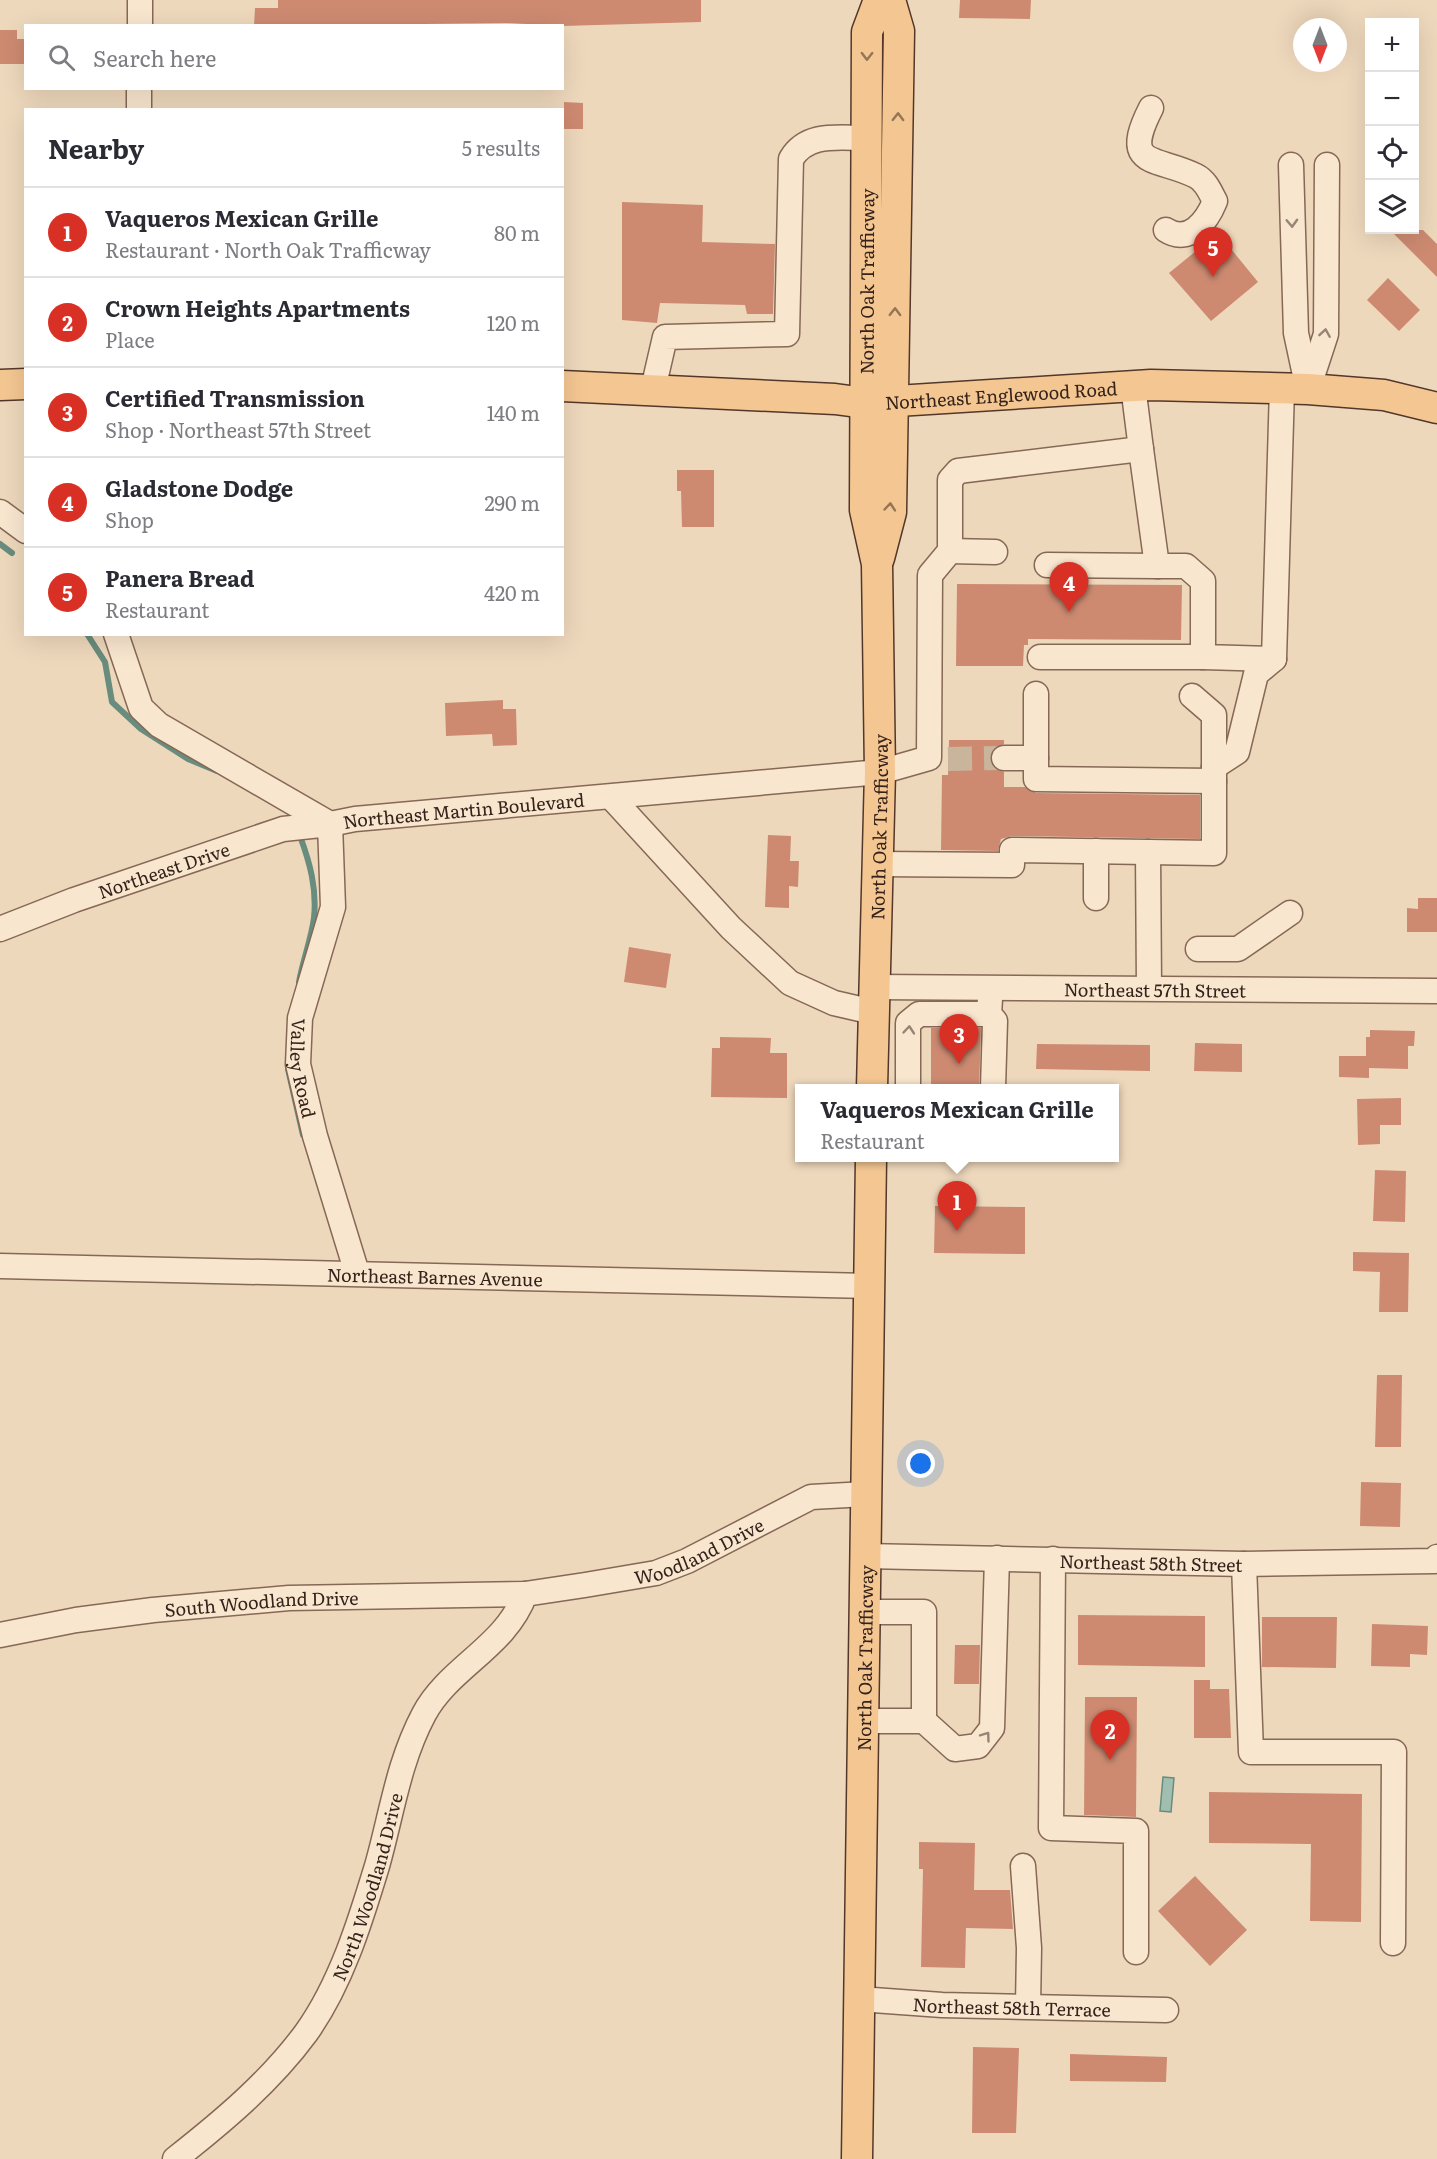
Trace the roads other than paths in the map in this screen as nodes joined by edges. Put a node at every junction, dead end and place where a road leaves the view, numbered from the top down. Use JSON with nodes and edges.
{"nodes":[{"id":1,"x":140,"y":0,"type":"edge"},
{"id":2,"x":879,"y":0,"type":"edge"},
{"id":3,"x":890,"y":0,"type":"edge"},
{"id":4,"x":140,"y":24,"type":"edge"},
{"id":5,"x":139,"y":90,"type":"edge"},
{"id":6,"x":139,"y":108,"type":"edge"},
{"id":7,"x":1151,"y":108,"type":"dead end"},
{"id":8,"x":866,"y":138,"type":"junction"},
{"id":9,"x":1291,"y":165,"type":"dead end"},
{"id":10,"x":1327,"y":165,"type":"dead end"},
{"id":11,"x":1166,"y":230,"type":"dead end"},
{"id":12,"x":24,"y":384,"type":"edge"},
{"id":13,"x":0,"y":385,"type":"edge"},
{"id":14,"x":564,"y":386,"type":"edge"},
{"id":15,"x":1133,"y":386,"type":"junction"},
{"id":16,"x":1295,"y":388,"type":"junction"},
{"id":17,"x":653,"y":389,"type":"junction"},
{"id":18,"x":879,"y":402,"type":"junction"},
{"id":19,"x":1437,"y":408,"type":"edge"},
{"id":20,"x":1141,"y":449,"type":"junction"},
{"id":21,"x":0,"y":512,"type":"edge"},
{"id":22,"x":24,"y":530,"type":"edge"},
{"id":23,"x":950,"y":551,"type":"junction"},
{"id":24,"x":996,"y":552,"type":"dead end"},
{"id":25,"x":1047,"y":565,"type":"dead end"},
{"id":26,"x":1157,"y":566,"type":"junction"},
{"id":27,"x":117,"y":636,"type":"edge"},
{"id":28,"x":1040,"y":657,"type":"dead end"},
{"id":29,"x":1203,"y":657,"type":"junction"},
{"id":30,"x":1274,"y":659,"type":"junction"},
{"id":31,"x":1036,"y":694,"type":"dead end"},
{"id":32,"x":1192,"y":696,"type":"dead end"},
{"id":33,"x":1004,"y":758,"type":"tunnel mouth"},
{"id":34,"x":1035,"y":758,"type":"junction"},
{"id":35,"x":880,"y":772,"type":"junction"},
{"id":36,"x":1214,"y":774,"type":"junction"},
{"id":37,"x":610,"y":797,"type":"junction"},
{"id":38,"x":330,"y":824,"type":"junction"},
{"id":39,"x":1096,"y":851,"type":"junction"},
{"id":40,"x":1148,"y":852,"type":"junction"},
{"id":41,"x":877,"y":864,"type":"junction"},
{"id":42,"x":1096,"y":898,"type":"dead end"},
{"id":43,"x":1290,"y":913,"type":"dead end"},
{"id":44,"x":0,"y":929,"type":"edge"},
{"id":45,"x":1198,"y":948,"type":"dead end"},
{"id":46,"x":990,"y":987,"type":"junction"},
{"id":47,"x":1149,"y":988,"type":"junction"},
{"id":48,"x":1437,"y":991,"type":"edge"},
{"id":49,"x":873,"y":1000,"type":"junction"},
{"id":50,"x":989,"y":1014,"type":"junction"},
{"id":51,"x":872,"y":1084,"type":"edge"},
{"id":52,"x":909,"y":1084,"type":"edge"},
{"id":53,"x":993,"y":1084,"type":"edge"},
{"id":54,"x":871,"y":1162,"type":"edge"},
{"id":55,"x":0,"y":1266,"type":"edge"},
{"id":56,"x":357,"y":1273,"type":"junction"},
{"id":57,"x":869,"y":1286,"type":"junction"},
{"id":58,"x":866,"y":1494,"type":"junction"},
{"id":59,"x":865,"y":1556,"type":"junction"},
{"id":60,"x":1437,"y":1557,"type":"edge"},
{"id":61,"x":997,"y":1558,"type":"junction"},
{"id":62,"x":1053,"y":1559,"type":"junction"},
{"id":63,"x":1244,"y":1564,"type":"junction"},
{"id":64,"x":525,"y":1594,"type":"junction"},
{"id":65,"x":864,"y":1612,"type":"junction"},
{"id":66,"x":0,"y":1635,"type":"edge"},
{"id":67,"x":863,"y":1721,"type":"junction"},
{"id":68,"x":924,"y":1721,"type":"junction"},
{"id":69,"x":1023,"y":1866,"type":"dead end"},
{"id":70,"x":1393,"y":1942,"type":"dead end"},
{"id":71,"x":1136,"y":1952,"type":"dead end"},
{"id":72,"x":859,"y":1999,"type":"junction"},
{"id":73,"x":1028,"y":2006,"type":"junction"},
{"id":74,"x":1166,"y":2010,"type":"dead end"},
{"id":75,"x":175,"y":2159,"type":"edge"},
{"id":76,"x":857,"y":2159,"type":"edge"}],
"edges":[{"from":1,"to":4,"type":"street"},
{"from":2,"to":8,"type":"main road","name":"North Oak Trafficway","one_way":true},
{"from":18,"to":3,"type":"main road","name":"North Oak Trafficway","one_way":true},
{"from":5,"to":6,"type":"street"},
{"from":7,"to":11,"type":"street"},
{"from":8,"to":17,"type":"street"},
{"from":8,"to":18,"type":"main road","name":"North Oak Trafficway"},
{"from":9,"to":16,"type":"street","one_way":true},
{"from":16,"to":10,"type":"street","one_way":true},
{"from":12,"to":13,"type":"main road"},
{"from":14,"to":17,"type":"main road","name":"Northeast Englewood Road"},
{"from":15,"to":16,"type":"main road","name":"Northeast Englewood Road"},
{"from":15,"to":18,"type":"main road","name":"Northeast Englewood Road"},
{"from":15,"to":20,"type":"street"},
{"from":16,"to":19,"type":"main road","name":"Northeast Englewood Road"},
{"from":16,"to":30,"type":"street"},
{"from":17,"to":18,"type":"main road","name":"Northeast Englewood Road"},
{"from":18,"to":35,"type":"main road","name":"North Oak Trafficway"},
{"from":20,"to":23,"type":"street"},
{"from":20,"to":26,"type":"street"},
{"from":21,"to":22,"type":"street"},
{"from":23,"to":24,"type":"street"},
{"from":23,"to":35,"type":"street","name":"Northeast Martin Boulevard"},
{"from":25,"to":26,"type":"street"},
{"from":26,"to":29,"type":"street"},
{"from":27,"to":38,"type":"street","name":"Northeast Martin Boulevard"},
{"from":28,"to":29,"type":"street"},
{"from":29,"to":30,"type":"street"},
{"from":30,"to":36,"type":"street"},
{"from":31,"to":34,"type":"street"},
{"from":32,"to":36,"type":"street"},
{"from":33,"to":34,"type":"street"},
{"from":34,"to":36,"type":"street"},
{"from":35,"to":37,"type":"street","name":"Northeast Martin Boulevard"},
{"from":35,"to":41,"type":"main road","name":"North Oak Trafficway"},
{"from":36,"to":40,"type":"street"},
{"from":37,"to":38,"type":"street","name":"Northeast Martin Boulevard"},
{"from":37,"to":49,"type":"street","name":"Northeast Martin Boulevard"},
{"from":38,"to":44,"type":"street","name":"Northeast Drive"},
{"from":38,"to":56,"type":"street","name":"Valley Road"},
{"from":39,"to":40,"type":"street"},
{"from":39,"to":41,"type":"street"},
{"from":39,"to":42,"type":"street"},
{"from":40,"to":47,"type":"street"},
{"from":41,"to":49,"type":"main road","name":"North Oak Trafficway"},
{"from":43,"to":45,"type":"street"},
{"from":46,"to":47,"type":"street","name":"Northeast 57th Street"},
{"from":46,"to":49,"type":"street","name":"Northeast 57th Street"},
{"from":46,"to":50,"type":"street"},
{"from":47,"to":48,"type":"street","name":"Northeast 57th Street"},
{"from":49,"to":51,"type":"main road","name":"North Oak Trafficway"},
{"from":52,"to":50,"type":"street","one_way":true},
{"from":50,"to":53,"type":"street"},
{"from":54,"to":57,"type":"main road","name":"North Oak Trafficway"},
{"from":55,"to":56,"type":"street","name":"Northeast Barnes Avenue"},
{"from":56,"to":57,"type":"street","name":"Northeast Barnes Avenue"},
{"from":57,"to":58,"type":"main road","name":"North Oak Trafficway"},
{"from":58,"to":59,"type":"main road","name":"North Oak Trafficway"},
{"from":58,"to":64,"type":"street","name":"Woodland Drive"},
{"from":59,"to":61,"type":"street","name":"Northeast 58th Street"},
{"from":59,"to":65,"type":"main road","name":"North Oak Trafficway"},
{"from":60,"to":63,"type":"street","name":"Northeast 58th Street"},
{"from":61,"to":62,"type":"street","name":"Northeast 58th Street"},
{"from":68,"to":61,"type":"street","one_way":true},
{"from":62,"to":63,"type":"street","name":"Northeast 58th Street"},
{"from":62,"to":71,"type":"street"},
{"from":63,"to":70,"type":"street"},
{"from":64,"to":66,"type":"street","name":"South Woodland Drive"},
{"from":64,"to":75,"type":"street","name":"North Woodland Drive"},
{"from":65,"to":67,"type":"main road","name":"North Oak Trafficway"},
{"from":65,"to":68,"type":"street"},
{"from":67,"to":68,"type":"street"},
{"from":67,"to":72,"type":"main road","name":"North Oak Trafficway"},
{"from":69,"to":73,"type":"street"},
{"from":72,"to":73,"type":"street","name":"Northeast 58th Terrace"},
{"from":72,"to":76,"type":"main road","name":"North Oak Trafficway"},
{"from":73,"to":74,"type":"street","name":"Northeast 58th Terrace"}]}
